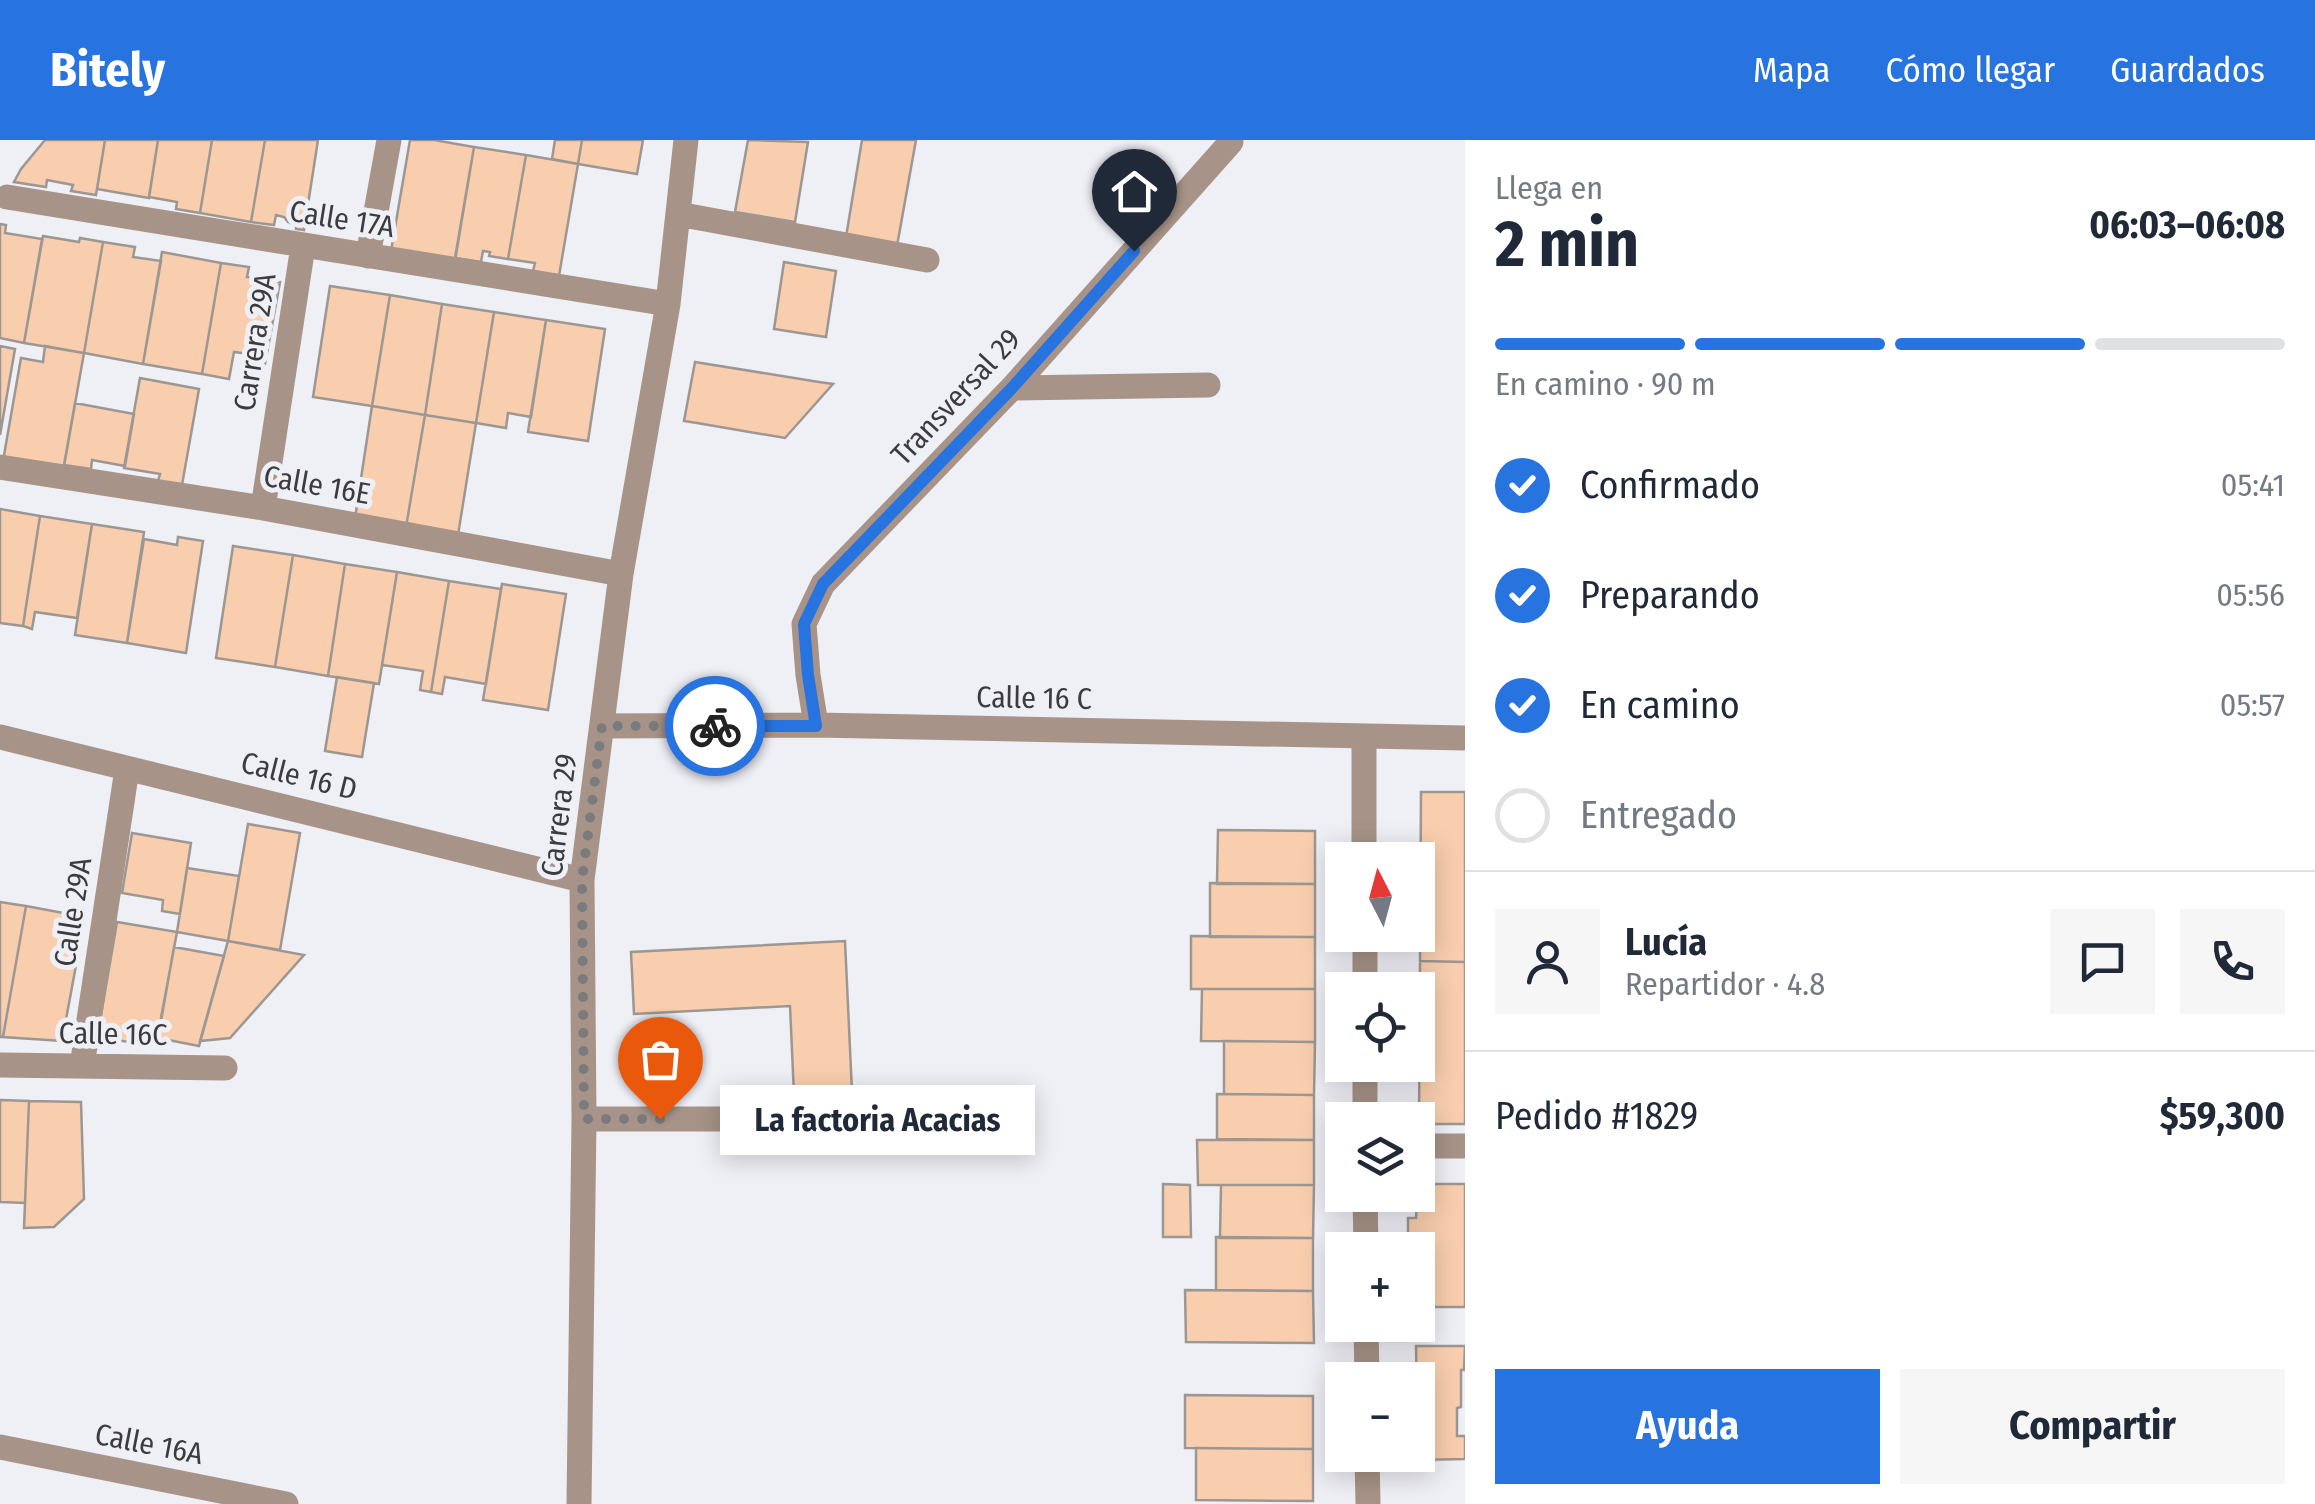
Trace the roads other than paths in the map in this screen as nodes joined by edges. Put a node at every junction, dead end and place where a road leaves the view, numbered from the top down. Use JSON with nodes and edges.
{"nodes":[{"id":1,"x":388,"y":140,"type":"edge"},
{"id":2,"x":686,"y":140,"type":"edge"},
{"id":3,"x":1231,"y":142,"type":"edge"},
{"id":4,"x":7,"y":197,"type":"dead end"},
{"id":5,"x":678,"y":214,"type":"junction"},
{"id":6,"x":302,"y":246,"type":"junction"},
{"id":7,"x":368,"y":256,"type":"junction"},
{"id":8,"x":927,"y":260,"type":"dead end"},
{"id":9,"x":668,"y":304,"type":"junction"},
{"id":10,"x":1208,"y":385,"type":"dead end"},
{"id":11,"x":1012,"y":388,"type":"junction"},
{"id":12,"x":0,"y":467,"type":"edge"},
{"id":13,"x":263,"y":508,"type":"junction"},
{"id":14,"x":621,"y":574,"type":"junction"},
{"id":15,"x":602,"y":726,"type":"junction"},
{"id":16,"x":816,"y":726,"type":"junction"},
{"id":17,"x":0,"y":737,"type":"edge"},
{"id":18,"x":1364,"y":737,"type":"junction"},
{"id":19,"x":1465,"y":738,"type":"edge"},
{"id":20,"x":127,"y":768,"type":"junction"},
{"id":21,"x":1364,"y":842,"type":"edge"},
{"id":22,"x":582,"y":880,"type":"junction"},
{"id":23,"x":0,"y":1065,"type":"edge"},
{"id":24,"x":82,"y":1066,"type":"junction"},
{"id":25,"x":225,"y":1068,"type":"dead end"},
{"id":26,"x":584,"y":1119,"type":"junction"},
{"id":27,"x":1004,"y":1119,"type":"dead end"},
{"id":28,"x":1435,"y":1146,"type":"edge"},
{"id":29,"x":1465,"y":1146,"type":"edge"},
{"id":30,"x":0,"y":1447,"type":"edge"},
{"id":31,"x":1367,"y":1472,"type":"edge"},
{"id":32,"x":286,"y":1504,"type":"edge"},
{"id":33,"x":580,"y":1504,"type":"edge"},
{"id":34,"x":1368,"y":1504,"type":"edge"}],
"edges":[{"from":1,"to":7,"type":"street"},
{"from":2,"to":5,"type":"street","name":"Carrera 29"},
{"from":3,"to":11,"type":"street","name":"Transversal 29"},
{"from":4,"to":6,"type":"street","name":"Calle 17A"},
{"from":5,"to":8,"type":"street"},
{"from":5,"to":9,"type":"street","name":"Carrera 29"},
{"from":6,"to":7,"type":"street","name":"Calle 17A"},
{"from":6,"to":13,"type":"street","name":"Carrera 29A"},
{"from":7,"to":9,"type":"street","name":"Calle 17A"},
{"from":9,"to":14,"type":"street","name":"Carrera 29"},
{"from":10,"to":11,"type":"street"},
{"from":11,"to":16,"type":"street","name":"Transversal 29"},
{"from":12,"to":13,"type":"street","name":"Calle 16E"},
{"from":13,"to":14,"type":"street","name":"Calle 16E"},
{"from":14,"to":15,"type":"street","name":"Carrera 29"},
{"from":15,"to":16,"type":"street","name":"Calle 16 C"},
{"from":15,"to":22,"type":"street","name":"Carrera 29"},
{"from":16,"to":18,"type":"street","name":"Calle 16 C"},
{"from":17,"to":20,"type":"street","name":"Calle 16 D"},
{"from":18,"to":19,"type":"street","name":"Calle 16 C"},
{"from":18,"to":21,"type":"street"},
{"from":20,"to":22,"type":"street","name":"Calle 16 D"},
{"from":20,"to":24,"type":"street","name":"Calle 29A"},
{"from":22,"to":26,"type":"street","name":"Carrera 29"},
{"from":23,"to":24,"type":"street","name":"Calle 16C"},
{"from":24,"to":25,"type":"street","name":"Calle 16C"},
{"from":26,"to":27,"type":"street"},
{"from":26,"to":33,"type":"street","name":"Carrera 29"},
{"from":28,"to":29,"type":"street"},
{"from":30,"to":32,"type":"street","name":"Calle 16A"},
{"from":31,"to":34,"type":"street"}]}
